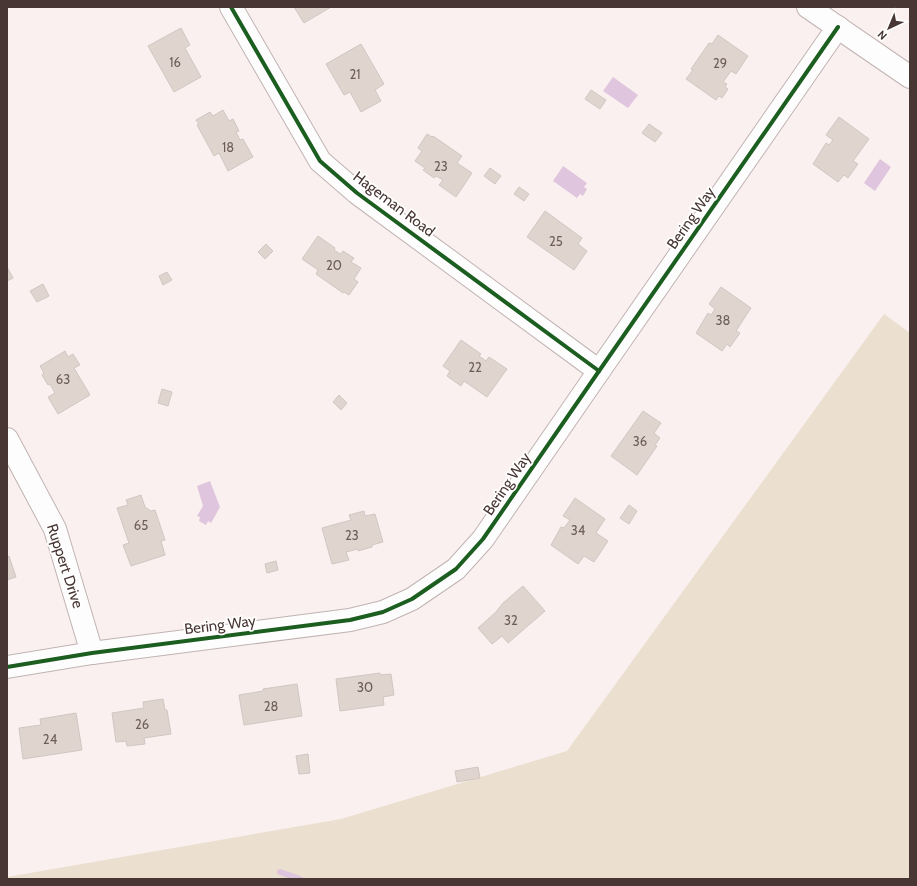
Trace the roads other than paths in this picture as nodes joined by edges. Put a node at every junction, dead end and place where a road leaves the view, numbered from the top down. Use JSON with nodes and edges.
{"nodes":[{"id":1,"x":231,"y":7,"type":"edge"},
{"id":2,"x":808,"y":7,"type":"edge"},
{"id":3,"x":838,"y":27,"type":"junction"},
{"id":4,"x":910,"y":77,"type":"edge"},
{"id":5,"x":599,"y":371,"type":"junction"},
{"id":6,"x":7,"y":439,"type":"edge"},
{"id":7,"x":92,"y":653,"type":"junction"},
{"id":8,"x":7,"y":667,"type":"edge"}],
"edges":[{"from":1,"to":5,"type":"street","name":"Hageman Road"},
{"from":2,"to":3,"type":"street"},
{"from":3,"to":4,"type":"street"},
{"from":3,"to":5,"type":"street","name":"Bering Way"},
{"from":5,"to":7,"type":"street","name":"Bering Way"},
{"from":6,"to":7,"type":"street","name":"Ruppert Drive"},
{"from":7,"to":8,"type":"street","name":"Bering Way"}]}
